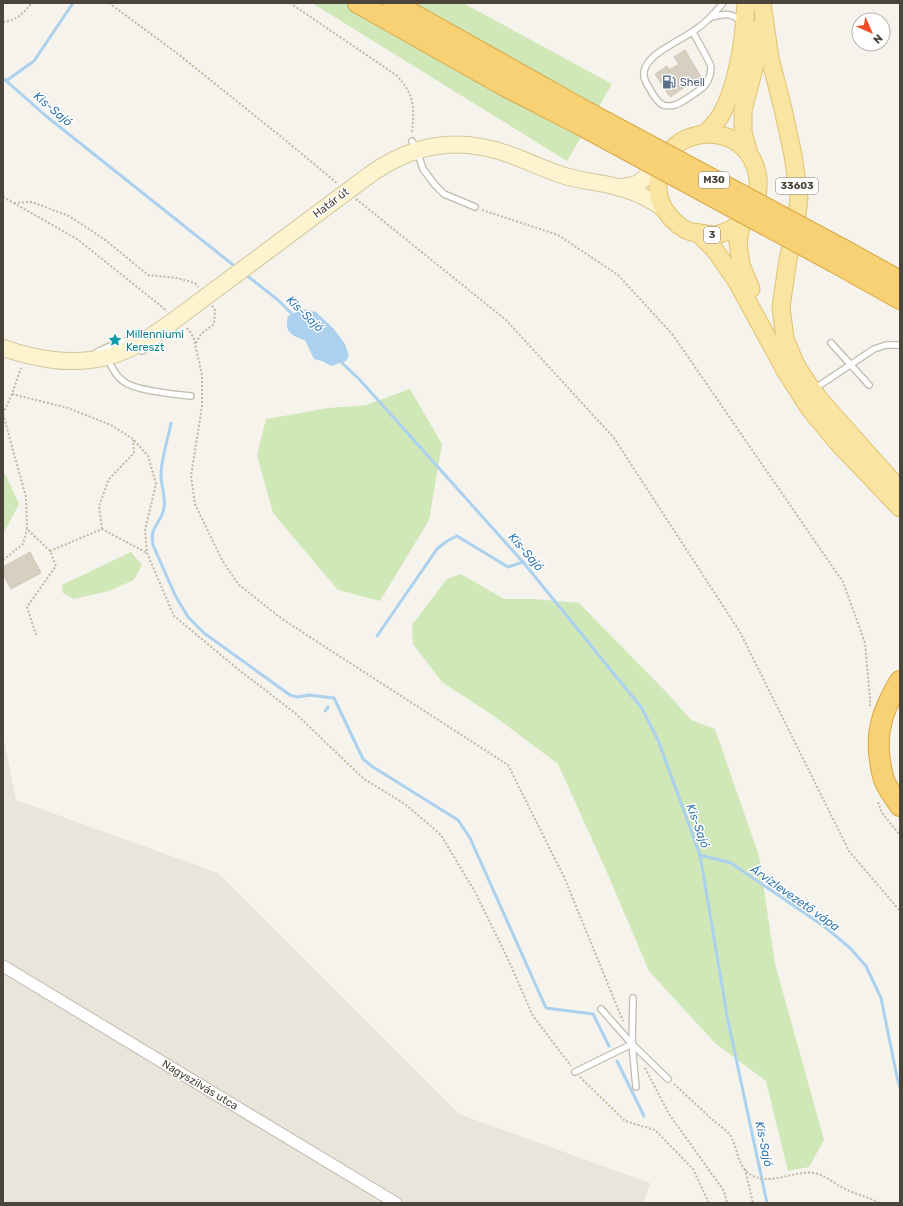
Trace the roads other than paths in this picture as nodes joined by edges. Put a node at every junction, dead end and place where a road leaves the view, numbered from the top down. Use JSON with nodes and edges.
{"nodes":[{"id":1,"x":358,"y":3,"type":"edge"},
{"id":2,"x":393,"y":3,"type":"edge"},
{"id":3,"x":723,"y":3,"type":"edge"},
{"id":4,"x":746,"y":3,"type":"edge"},
{"id":5,"x":762,"y":5,"type":"edge"},
{"id":6,"x":711,"y":18,"type":"junction"},
{"id":7,"x":744,"y":24,"type":"junction"},
{"id":8,"x":693,"y":32,"type":"junction"},
{"id":9,"x":583,"y":118,"type":"junction"},
{"id":10,"x":705,"y":134,"type":"junction"},
{"id":11,"x":415,"y":146,"type":"junction"},
{"id":12,"x":750,"y":156,"type":"junction"},
{"id":13,"x":666,"y":158,"type":"junction"},
{"id":14,"x":621,"y":188,"type":"junction"},
{"id":15,"x":475,"y":207,"type":"road end"},
{"id":16,"x":663,"y":208,"type":"junction"},
{"id":17,"x":742,"y":222,"type":"junction"},
{"id":18,"x":698,"y":233,"type":"junction"},
{"id":19,"x":838,"y":256,"type":"junction"},
{"id":20,"x":900,"y":281,"type":"edge"},
{"id":21,"x":900,"y":299,"type":"edge"},
{"id":22,"x":831,"y":343,"type":"dead end"},
{"id":23,"x":900,"y":345,"type":"edge"},
{"id":24,"x":141,"y":346,"type":"junction"},
{"id":25,"x":3,"y":348,"type":"edge"},
{"id":26,"x":112,"y":360,"type":"junction"},
{"id":27,"x":85,"y":361,"type":"junction"},
{"id":28,"x":796,"y":364,"type":"joint"},
{"id":29,"x":850,"y":365,"type":"junction"},
{"id":30,"x":869,"y":385,"type":"dead end"},
{"id":31,"x":812,"y":390,"type":"junction"},
{"id":32,"x":191,"y":396,"type":"dead end"},
{"id":33,"x":900,"y":490,"type":"edge"},
{"id":34,"x":900,"y":508,"type":"edge"},
{"id":35,"x":900,"y":682,"type":"edge"},
{"id":36,"x":900,"y":806,"type":"edge"},
{"id":37,"x":3,"y":966,"type":"edge"},
{"id":38,"x":633,"y":998,"type":"dead end"},
{"id":39,"x":600,"y":1009,"type":"dead end"},
{"id":40,"x":632,"y":1044,"type":"junction"},
{"id":41,"x":575,"y":1072,"type":"road end"},
{"id":42,"x":668,"y":1079,"type":"road end"},
{"id":43,"x":636,"y":1087,"type":"dead end"},
{"id":44,"x":396,"y":1203,"type":"edge"}],
"edges":[{"from":1,"to":9,"type":"highway","number":"M30"},
{"from":2,"to":9,"type":"highway","number":"M30"},
{"from":3,"to":6,"type":"lane"},
{"from":4,"to":7,"type":"main road"},
{"from":5,"to":12,"type":"main road","number":"3"},
{"from":5,"to":28,"type":"main road","number":"33603"},
{"from":6,"to":7,"type":"lane"},
{"from":6,"to":8,"type":"lane"},
{"from":7,"to":10,"type":"main road"},
{"from":8,"to":8,"type":"lane"},
{"from":9,"to":19,"type":"highway","number":"M30","bridge":true},
{"from":10,"to":12,"type":"main road","number":"3"},
{"from":10,"to":13,"type":"main road","number":"3"},
{"from":11,"to":14,"type":"main road","name":"Határ út"},
{"from":11,"to":15,"type":"lane"},
{"from":11,"to":24,"type":"main road","name":"Határ út","bridge":true},
{"from":12,"to":17,"type":"main road","number":"3"},
{"from":13,"to":14,"type":"main road"},
{"from":13,"to":16,"type":"main road","number":"3"},
{"from":14,"to":16,"type":"main road","name":"Határ út"},
{"from":16,"to":18,"type":"main road","number":"3"},
{"from":17,"to":18,"type":"main road","number":"3"},
{"from":17,"to":31,"type":"main road","number":"3"},
{"from":18,"to":34,"type":"main road","number":"3"},
{"from":19,"to":20,"type":"highway","number":"M30"},
{"from":19,"to":21,"type":"highway","number":"M30"},
{"from":22,"to":29,"type":"lane"},
{"from":23,"to":29,"type":"lane"},
{"from":24,"to":26,"type":"main road","name":"Határ út"},
{"from":24,"to":27,"type":"lane"},
{"from":25,"to":27,"type":"main road","name":"Határ út"},
{"from":26,"to":27,"type":"main road","name":"Határ út"},
{"from":26,"to":32,"type":"lane"},
{"from":28,"to":31,"type":"main road","number":"3"},
{"from":29,"to":30,"type":"lane"},
{"from":29,"to":31,"type":"lane"},
{"from":31,"to":33,"type":"main road","number":"3"},
{"from":35,"to":36,"type":"highway"},
{"from":37,"to":44,"type":"street","name":"Nagyszilvás utca"},
{"from":38,"to":40,"type":"lane"},
{"from":39,"to":40,"type":"lane"},
{"from":40,"to":41,"type":"lane"},
{"from":40,"to":42,"type":"lane"},
{"from":40,"to":43,"type":"lane"}]}
